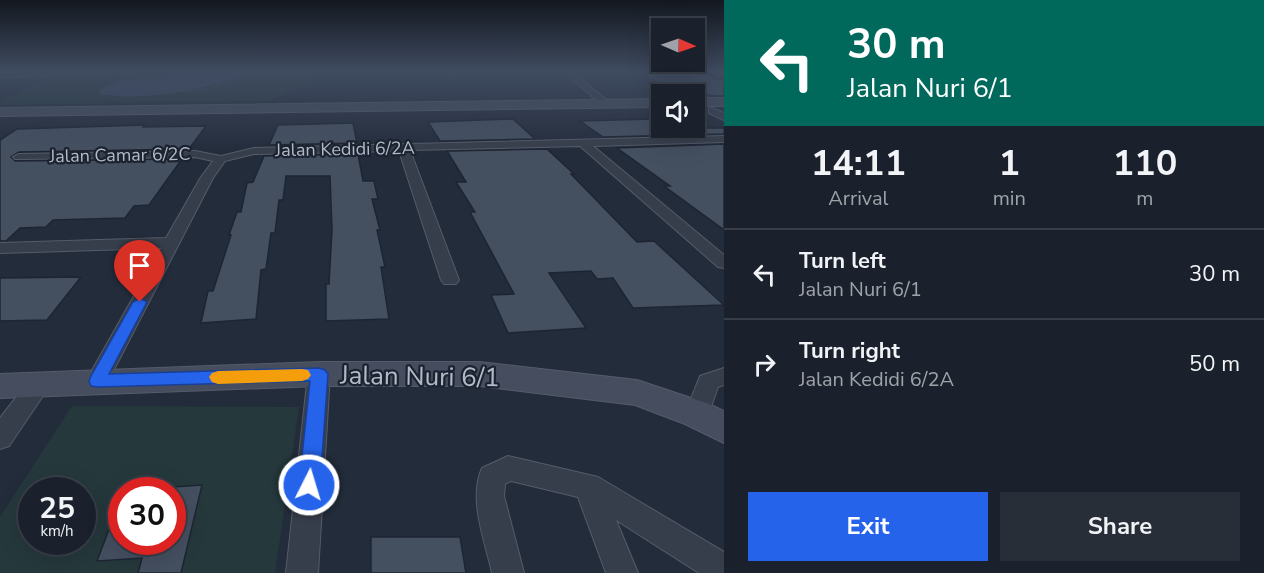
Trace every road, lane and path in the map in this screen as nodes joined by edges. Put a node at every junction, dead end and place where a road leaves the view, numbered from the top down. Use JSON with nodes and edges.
{"nodes":[{"id":1,"x":599,"y":99,"type":"edge"},
{"id":2,"x":636,"y":99,"type":"edge"},
{"id":3,"x":602,"y":101,"type":"junction"},
{"id":4,"x":705,"y":102,"type":"edge"},
{"id":5,"x":724,"y":102,"type":"edge"},
{"id":6,"x":651,"y":103,"type":"edge"},
{"id":7,"x":0,"y":105,"type":"edge"},
{"id":8,"x":28,"y":105,"type":"junction"},
{"id":9,"x":712,"y":111,"type":"dead end"},
{"id":10,"x":0,"y":112,"type":"edge"},
{"id":11,"x":16,"y":112,"type":"junction"},
{"id":12,"x":724,"y":117,"type":"edge"},
{"id":13,"x":0,"y":120,"type":"edge"},
{"id":14,"x":724,"y":140,"type":"edge"},
{"id":15,"x":583,"y":143,"type":"junction"},
{"id":16,"x":403,"y":147,"type":"junction"},
{"id":17,"x":19,"y":157,"type":"dead end"},
{"id":18,"x":221,"y":159,"type":"junction"},
{"id":19,"x":172,"y":243,"type":"junction"},
{"id":20,"x":0,"y":248,"type":"edge"},
{"id":21,"x":724,"y":263,"type":"edge"},
{"id":22,"x":450,"y":280,"type":"dead end"},
{"id":23,"x":319,"y":374,"type":"junction"},
{"id":24,"x":724,"y":376,"type":"edge"},
{"id":25,"x":97,"y":381,"type":"junction"},
{"id":26,"x":39,"y":384,"type":"junction"},
{"id":27,"x":0,"y":386,"type":"edge"},
{"id":28,"x":710,"y":421,"type":"edge"},
{"id":29,"x":0,"y":438,"type":"edge"},
{"id":30,"x":588,"y":486,"type":"junction"},
{"id":31,"x":724,"y":570,"type":"edge"},
{"id":32,"x":302,"y":573,"type":"edge"},
{"id":33,"x":508,"y":573,"type":"edge"},
{"id":34,"x":622,"y":573,"type":"edge"}],
"edges":[{"from":1,"to":3,"type":"street"},
{"from":2,"to":3,"type":"main road"},
{"from":3,"to":6,"type":"main road"},
{"from":3,"to":8,"type":"main road"},
{"from":3,"to":11,"type":"main road"},
{"from":4,"to":5,"type":"main road"},
{"from":7,"to":8,"type":"main road"},
{"from":8,"to":11,"type":"main road"},
{"from":9,"to":12,"type":"street"},
{"from":10,"to":11,"type":"main road"},
{"from":11,"to":13,"type":"main road"},
{"from":14,"to":15,"type":"street","name":"Jalan Kedidi 6/2A"},
{"from":15,"to":16,"type":"street","name":"Jalan Kedidi 6/2A"},
{"from":15,"to":21,"type":"street"},
{"from":16,"to":18,"type":"street","name":"Jalan Kedidi 6/2A"},
{"from":16,"to":22,"type":"street"},
{"from":17,"to":18,"type":"street","name":"Jalan Camar 6/2C"},
{"from":18,"to":19,"type":"street"},
{"from":19,"to":20,"type":"street"},
{"from":19,"to":25,"type":"street"},
{"from":23,"to":25,"type":"main road","name":"Jalan Nuri 6/1"},
{"from":23,"to":28,"type":"main road","name":"Jalan Nuri 6/1"},
{"from":23,"to":32,"type":"street"},
{"from":24,"to":28,"type":"street"},
{"from":25,"to":26,"type":"main road","name":"Jalan Nuri 6/1"},
{"from":26,"to":27,"type":"main road","name":"Jalan Nuri 6/1"},
{"from":26,"to":29,"type":"street"},
{"from":30,"to":31,"type":"street"},
{"from":30,"to":33,"type":"street"},
{"from":30,"to":34,"type":"street"}]}
